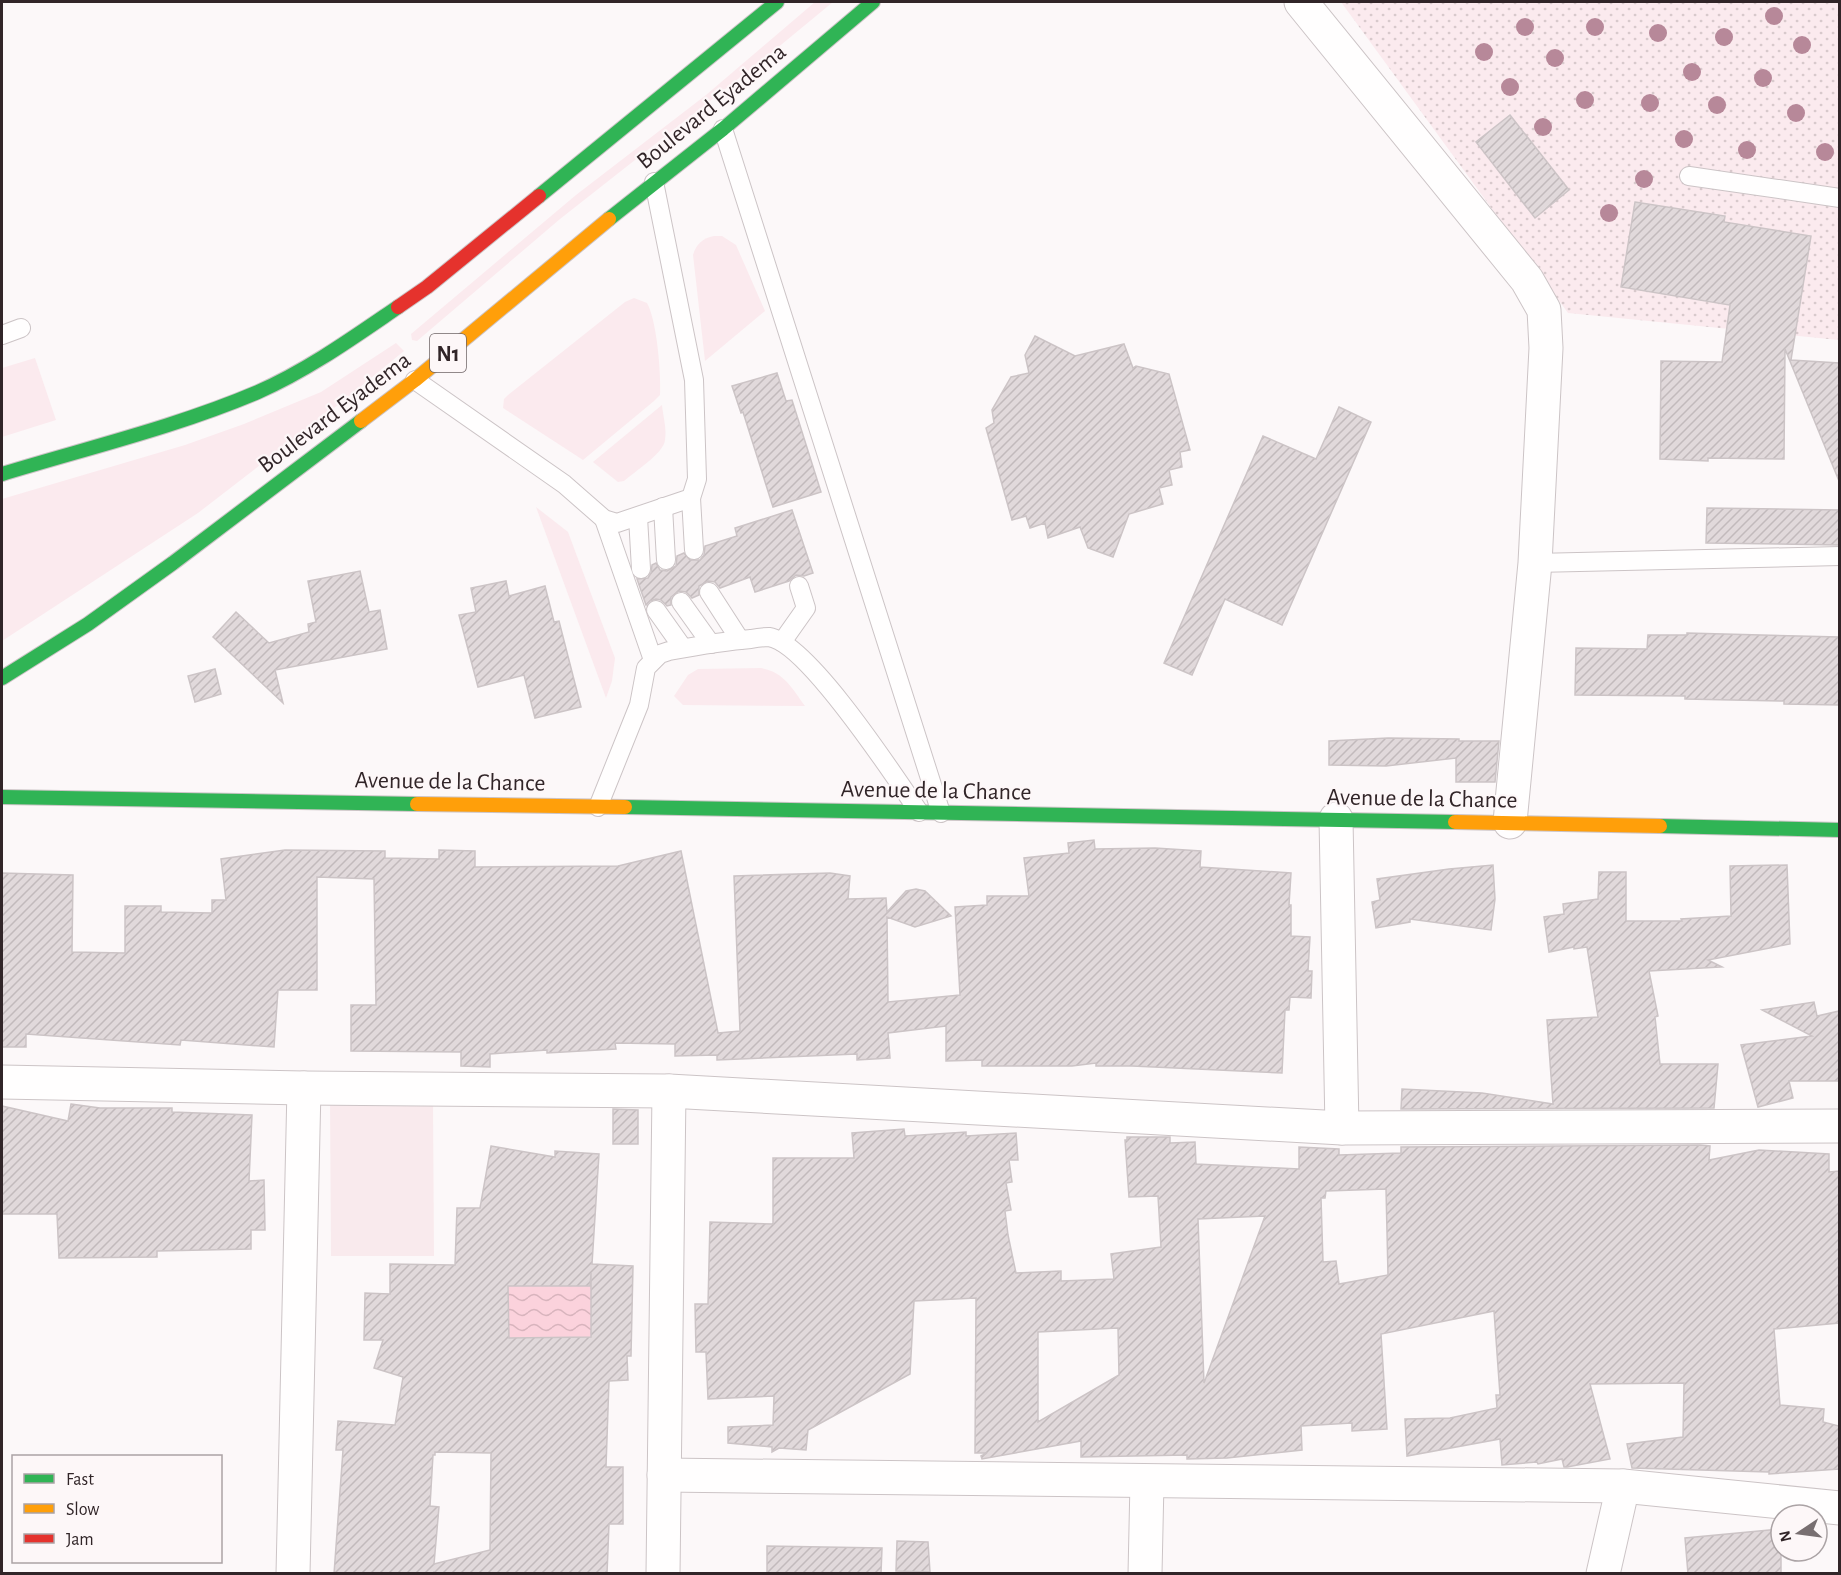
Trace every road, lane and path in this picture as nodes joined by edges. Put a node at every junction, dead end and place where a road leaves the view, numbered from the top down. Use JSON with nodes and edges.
{"nodes":[{"id":1,"x":777,"y":2,"type":"edge"},
{"id":2,"x":873,"y":2,"type":"edge"},
{"id":3,"x":1300,"y":2,"type":"edge"},
{"id":4,"x":723,"y":129,"type":"junction"},
{"id":5,"x":1689,"y":176,"type":"dead end"},
{"id":6,"x":654,"y":182,"type":"junction"},
{"id":7,"x":1839,"y":198,"type":"edge"},
{"id":8,"x":21,"y":328,"type":"dead end"},
{"id":9,"x":2,"y":335,"type":"edge"},
{"id":10,"x":415,"y":381,"type":"junction"},
{"id":11,"x":2,"y":474,"type":"edge"},
{"id":12,"x":691,"y":498,"type":"junction"},
{"id":13,"x":663,"y":507,"type":"junction"},
{"id":14,"x":638,"y":517,"type":"junction"},
{"id":15,"x":604,"y":519,"type":"junction"},
{"id":16,"x":694,"y":550,"type":"dead end"},
{"id":17,"x":1839,"y":556,"type":"edge"},
{"id":18,"x":666,"y":560,"type":"dead end"},
{"id":19,"x":1535,"y":563,"type":"junction"},
{"id":20,"x":641,"y":569,"type":"dead end"},
{"id":21,"x":799,"y":586,"type":"dead end"},
{"id":22,"x":709,"y":592,"type":"dead end"},
{"id":23,"x":681,"y":602,"type":"dead end"},
{"id":24,"x":656,"y":610,"type":"dead end"},
{"id":25,"x":740,"y":640,"type":"junction"},
{"id":26,"x":782,"y":642,"type":"junction"},
{"id":27,"x":711,"y":644,"type":"junction"},
{"id":28,"x":683,"y":648,"type":"junction"},
{"id":29,"x":653,"y":660,"type":"junction"},
{"id":30,"x":2,"y":678,"type":"edge"},
{"id":31,"x":2,"y":791,"type":"edge"},
{"id":32,"x":32,"y":796,"type":"junction"},
{"id":33,"x":2,"y":797,"type":"edge"},
{"id":34,"x":598,"y":807,"type":"junction"},
{"id":35,"x":919,"y":812,"type":"junction"},
{"id":36,"x":941,"y":813,"type":"junction"},
{"id":37,"x":1336,"y":819,"type":"junction"},
{"id":38,"x":1510,"y":822,"type":"junction"},
{"id":39,"x":1839,"y":830,"type":"edge"},
{"id":40,"x":2,"y":1082,"type":"edge"},
{"id":41,"x":304,"y":1089,"type":"junction"},
{"id":42,"x":669,"y":1091,"type":"junction"},
{"id":43,"x":1839,"y":1126,"type":"edge"},
{"id":44,"x":1342,"y":1128,"type":"junction"},
{"id":45,"x":664,"y":1475,"type":"junction"},
{"id":46,"x":1147,"y":1482,"type":"junction"},
{"id":47,"x":1623,"y":1486,"type":"junction"},
{"id":48,"x":1839,"y":1508,"type":"edge"},
{"id":49,"x":293,"y":1574,"type":"edge"},
{"id":50,"x":663,"y":1574,"type":"edge"},
{"id":51,"x":1145,"y":1574,"type":"edge"},
{"id":52,"x":1603,"y":1574,"type":"edge"}],
"edges":[{"from":1,"to":11,"type":"main road","name":"Boulevard Eyadema"},
{"from":2,"to":4,"type":"main road","name":"Boulevard Eyadema","number":"N1"},
{"from":3,"to":19,"type":"street"},
{"from":4,"to":6,"type":"main road","name":"Boulevard Eyadema","number":"N1"},
{"from":4,"to":36,"type":"lane"},
{"from":5,"to":7,"type":"lane"},
{"from":6,"to":10,"type":"main road","name":"Boulevard Eyadema","number":"N1"},
{"from":6,"to":12,"type":"lane"},
{"from":8,"to":9,"type":"lane"},
{"from":10,"to":15,"type":"lane"},
{"from":10,"to":30,"type":"main road","name":"Boulevard Eyadema","number":"N1"},
{"from":12,"to":13,"type":"lane"},
{"from":12,"to":16,"type":"lane"},
{"from":13,"to":14,"type":"lane"},
{"from":13,"to":18,"type":"lane"},
{"from":14,"to":15,"type":"lane"},
{"from":14,"to":20,"type":"lane"},
{"from":15,"to":29,"type":"lane"},
{"from":17,"to":19,"type":"lane"},
{"from":19,"to":38,"type":"street"},
{"from":21,"to":26,"type":"lane"},
{"from":22,"to":25,"type":"lane"},
{"from":23,"to":27,"type":"lane"},
{"from":24,"to":28,"type":"lane"},
{"from":25,"to":26,"type":"lane"},
{"from":25,"to":27,"type":"lane"},
{"from":26,"to":35,"type":"lane"},
{"from":27,"to":28,"type":"lane"},
{"from":28,"to":29,"type":"lane"},
{"from":29,"to":34,"type":"lane"},
{"from":31,"to":32,"type":"main road"},
{"from":32,"to":33,"type":"main road"},
{"from":32,"to":34,"type":"main road","name":"Avenue de la Chance"},
{"from":34,"to":35,"type":"main road","name":"Avenue de la Chance"},
{"from":35,"to":36,"type":"main road","name":"Avenue de la Chance"},
{"from":36,"to":37,"type":"main road","name":"Avenue de la Chance"},
{"from":37,"to":38,"type":"main road","name":"Avenue de la Chance"},
{"from":37,"to":44,"type":"street"},
{"from":38,"to":39,"type":"main road","name":"Avenue de la Chance"},
{"from":40,"to":41,"type":"street"},
{"from":41,"to":42,"type":"street"},
{"from":41,"to":49,"type":"street"},
{"from":42,"to":44,"type":"street"},
{"from":42,"to":45,"type":"street"},
{"from":43,"to":44,"type":"street"},
{"from":45,"to":46,"type":"street"},
{"from":45,"to":50,"type":"street"},
{"from":46,"to":47,"type":"street"},
{"from":46,"to":51,"type":"street"},
{"from":47,"to":48,"type":"street"},
{"from":47,"to":52,"type":"street"}]}
